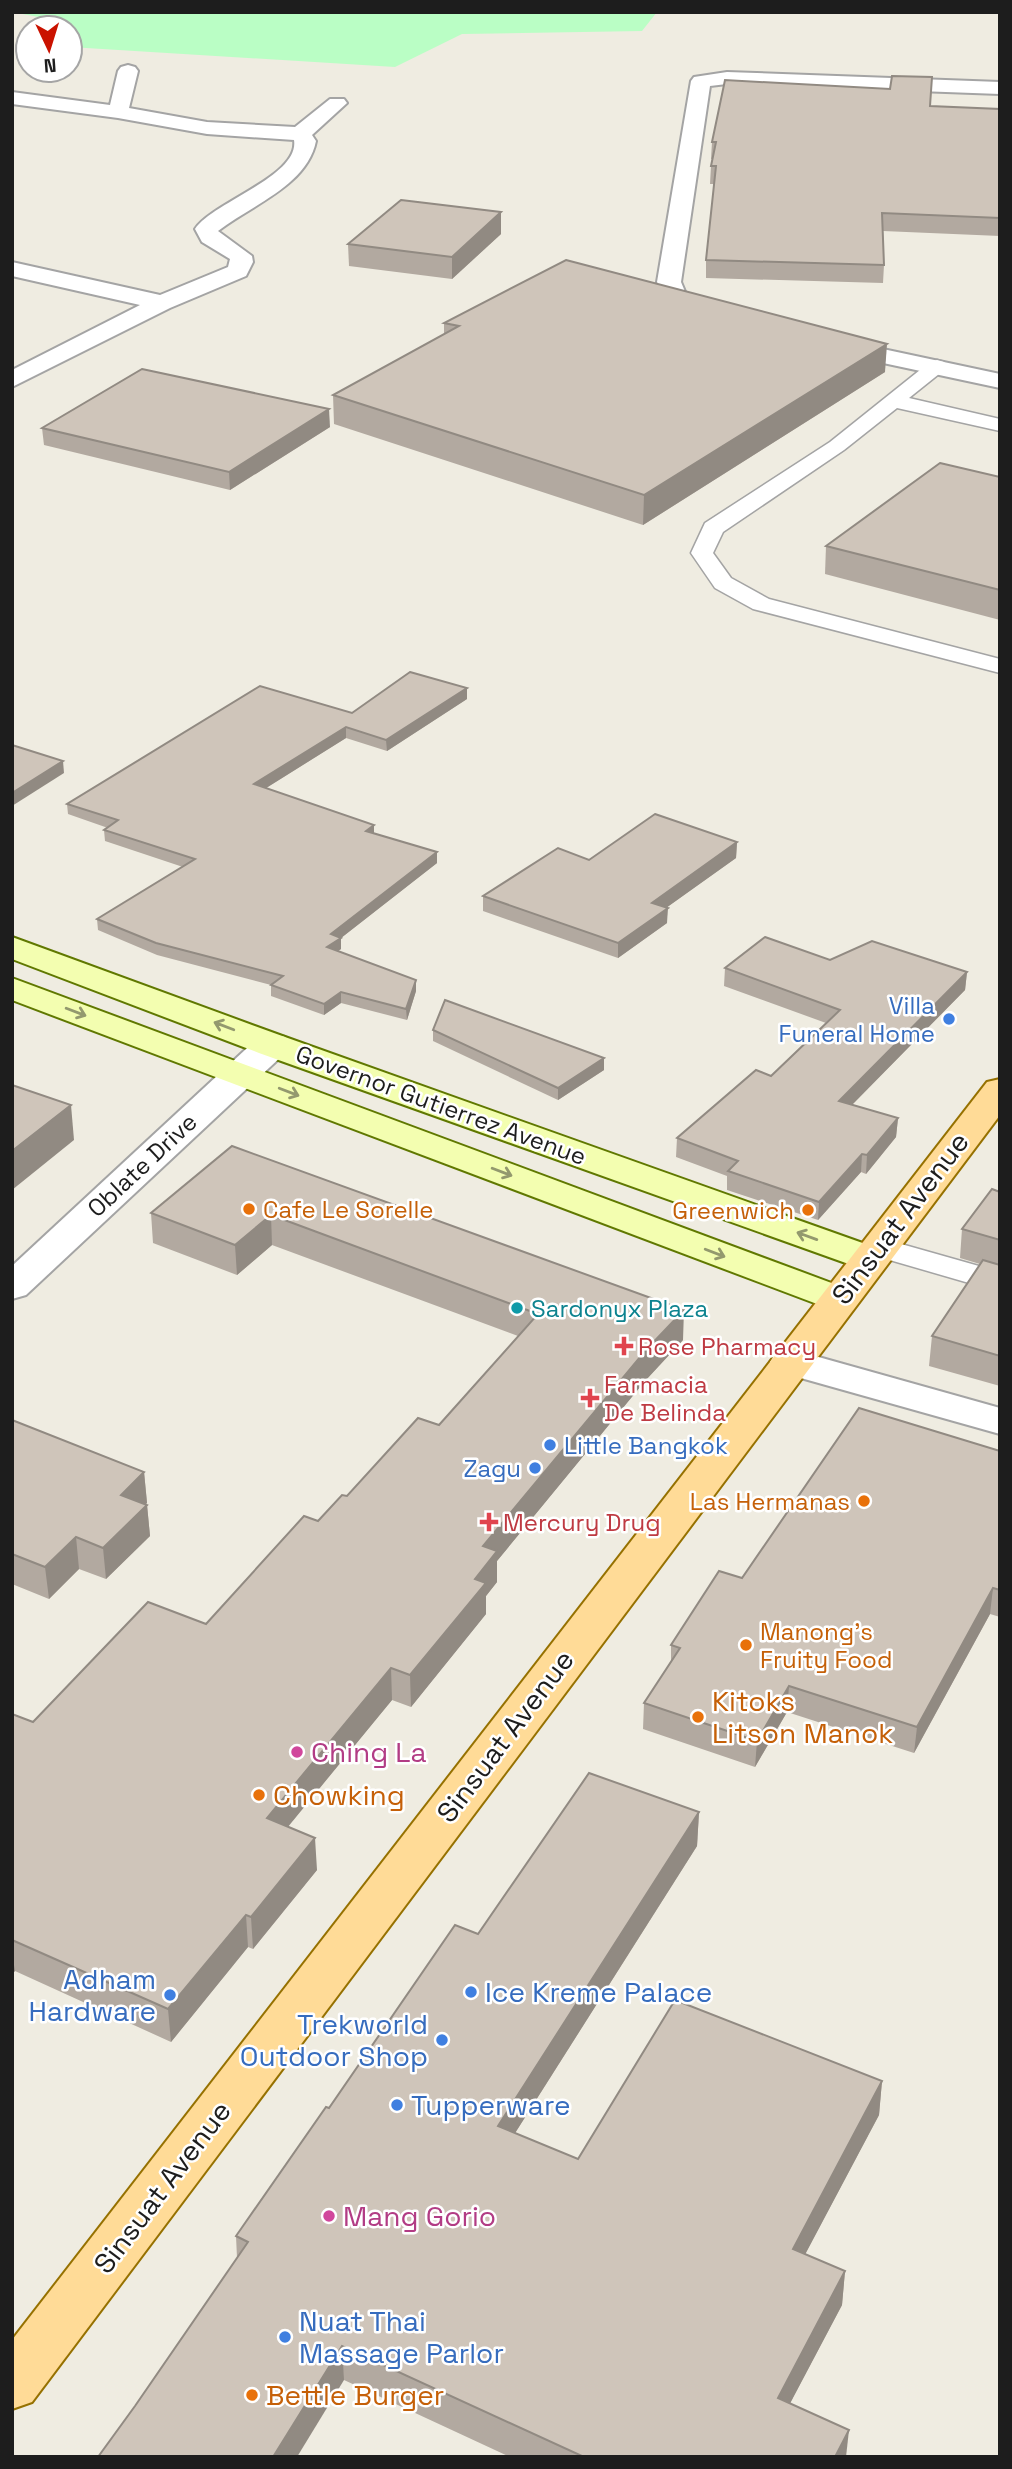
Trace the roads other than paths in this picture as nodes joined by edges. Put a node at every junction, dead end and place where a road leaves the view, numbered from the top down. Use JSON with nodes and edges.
{"nodes":[{"id":1,"x":128,"y":71,"type":"dead end"},
{"id":2,"x":1000,"y":88,"type":"edge"},
{"id":3,"x":12,"y":98,"type":"edge"},
{"id":4,"x":337,"y":103,"type":"dead end"},
{"id":5,"x":118,"y":112,"type":"junction"},
{"id":6,"x":300,"y":134,"type":"junction"},
{"id":7,"x":12,"y":269,"type":"edge"},
{"id":8,"x":162,"y":303,"type":"junction"},
{"id":9,"x":736,"y":321,"type":"edge"},
{"id":10,"x":813,"y":341,"type":"edge"},
{"id":11,"x":24,"y":365,"type":"edge"},
{"id":12,"x":937,"y":366,"type":"junction"},
{"id":13,"x":12,"y":380,"type":"edge"},
{"id":14,"x":1000,"y":381,"type":"edge"},
{"id":15,"x":893,"y":401,"type":"junction"},
{"id":16,"x":1000,"y":425,"type":"edge"},
{"id":17,"x":1000,"y":666,"type":"edge"},
{"id":18,"x":12,"y":947,"type":"edge"},
{"id":19,"x":12,"y":988,"type":"edge"},
{"id":20,"x":272,"y":1045,"type":"junction"},
{"id":21,"x":240,"y":1074,"type":"junction"},
{"id":22,"x":1000,"y":1090,"type":"edge"},
{"id":23,"x":875,"y":1253,"type":"junction"},
{"id":24,"x":1000,"y":1282,"type":"edge"},
{"id":25,"x":12,"y":1287,"type":"edge"},
{"id":26,"x":839,"y":1299,"type":"junction"},
{"id":27,"x":790,"y":1362,"type":"junction"},
{"id":28,"x":1000,"y":1422,"type":"edge"},
{"id":29,"x":12,"y":2384,"type":"edge"}],
"edges":[{"from":1,"to":5,"type":"street"},
{"from":2,"to":9,"type":"street"},
{"from":3,"to":5,"type":"street"},
{"from":4,"to":6,"type":"street"},
{"from":5,"to":6,"type":"street"},
{"from":6,"to":8,"type":"street"},
{"from":7,"to":8,"type":"street"},
{"from":8,"to":11,"type":"street"},
{"from":10,"to":12,"type":"street"},
{"from":11,"to":13,"type":"street"},
{"from":12,"to":14,"type":"street"},
{"from":12,"to":15,"type":"lane"},
{"from":15,"to":16,"type":"lane"},
{"from":15,"to":17,"type":"lane"},
{"from":20,"to":18,"type":"street","name":"Governor Gutierrez Avenue","one_way":true},
{"from":19,"to":21,"type":"street","name":"Governor Gutierrez Avenue","one_way":true},
{"from":20,"to":21,"type":"street","name":"Oblate Drive"},
{"from":23,"to":20,"type":"street","name":"Governor Gutierrez Avenue","one_way":true},
{"from":21,"to":25,"type":"street","name":"Oblate Drive"},
{"from":21,"to":26,"type":"street","name":"Governor Gutierrez Avenue","one_way":true},
{"from":22,"to":23,"type":"main road","name":"Sinsuat Avenue"},
{"from":23,"to":24,"type":"lane"},
{"from":23,"to":26,"type":"main road","name":"Sinsuat Avenue"},
{"from":26,"to":27,"type":"main road","name":"Sinsuat Avenue"},
{"from":27,"to":28,"type":"street"},
{"from":27,"to":29,"type":"main road","name":"Sinsuat Avenue"}]}
